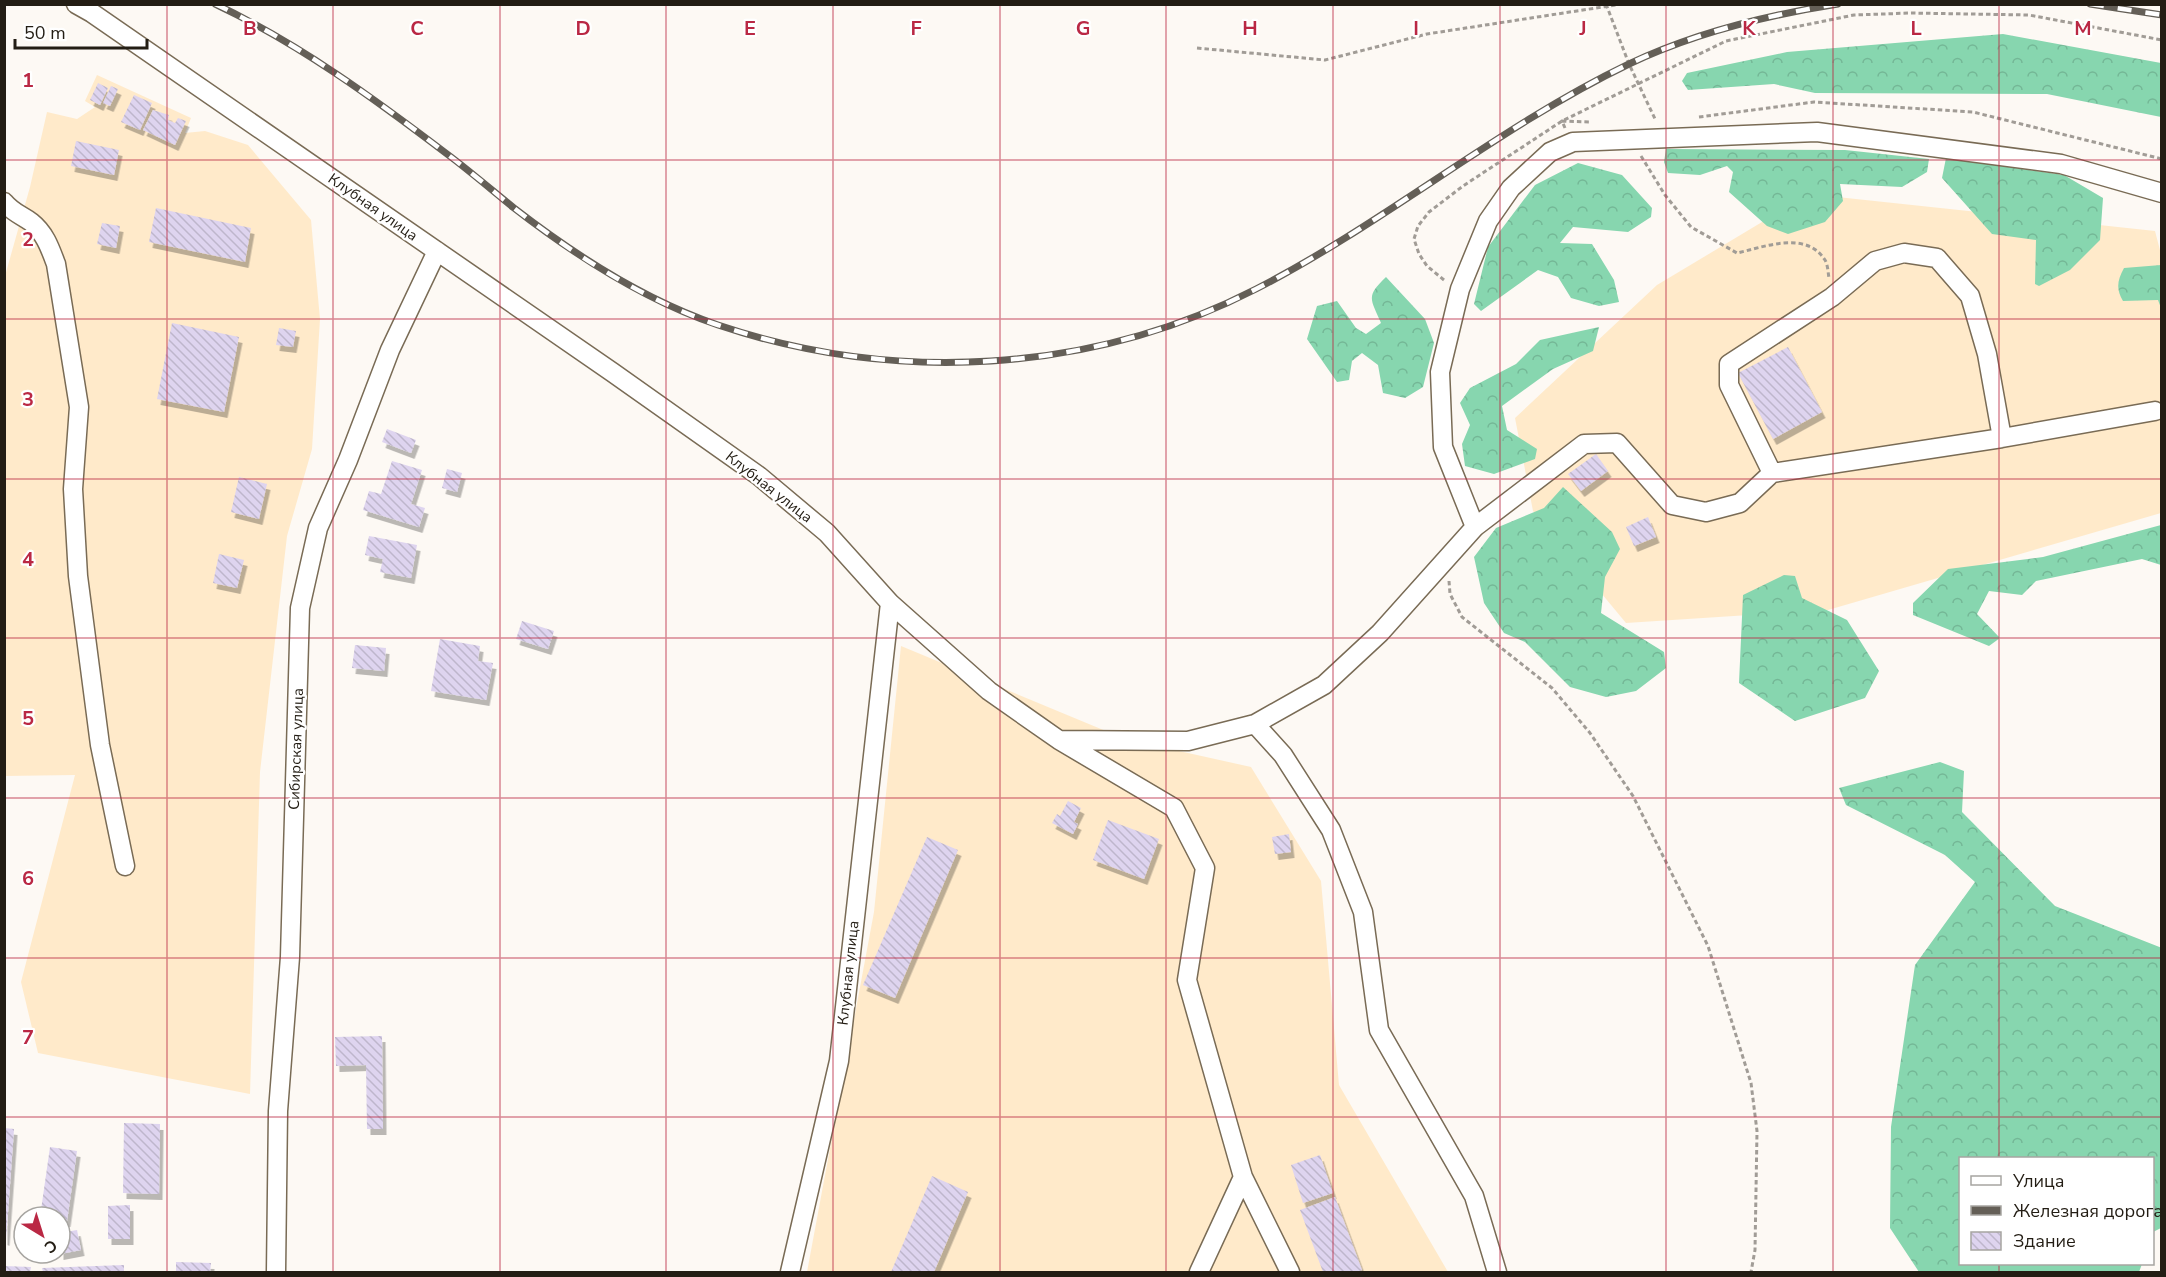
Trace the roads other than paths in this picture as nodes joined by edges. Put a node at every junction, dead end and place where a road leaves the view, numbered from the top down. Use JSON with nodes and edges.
{"nodes":[{"id":1,"x":76,"y":4,"type":"edge"},
{"id":2,"x":2162,"y":193,"type":"edge"},
{"id":3,"x":4,"y":202,"type":"edge"},
{"id":4,"x":437,"y":251,"type":"junction"},
{"id":5,"x":2155,"y":411,"type":"dead end"},
{"id":6,"x":2002,"y":438,"type":"junction"},
{"id":7,"x":1772,"y":473,"type":"junction"},
{"id":8,"x":1475,"y":527,"type":"junction"},
{"id":9,"x":890,"y":603,"type":"junction"},
{"id":10,"x":1255,"y":724,"type":"junction"},
{"id":11,"x":1059,"y":740,"type":"junction"},
{"id":12,"x":125,"y":866,"type":"dead end"},
{"id":13,"x":1244,"y":1177,"type":"junction"},
{"id":14,"x":276,"y":1272,"type":"edge"},
{"id":15,"x":790,"y":1272,"type":"edge"},
{"id":16,"x":1199,"y":1272,"type":"edge"},
{"id":17,"x":1290,"y":1272,"type":"edge"},
{"id":18,"x":1497,"y":1272,"type":"edge"}],
"edges":[{"from":1,"to":4,"type":"street","name":"Клубная улица"},
{"from":2,"to":8,"type":"street"},
{"from":3,"to":12,"type":"street"},
{"from":4,"to":9,"type":"street","name":"Клубная улица"},
{"from":4,"to":14,"type":"street","name":"Сибирская улица"},
{"from":5,"to":6,"type":"street"},
{"from":6,"to":7,"type":"street"},
{"from":6,"to":7,"type":"street"},
{"from":7,"to":8,"type":"street"},
{"from":8,"to":10,"type":"street"},
{"from":9,"to":11,"type":"street"},
{"from":9,"to":15,"type":"street","name":"Клубная улица"},
{"from":10,"to":11,"type":"street"},
{"from":10,"to":18,"type":"street"},
{"from":11,"to":13,"type":"street"},
{"from":13,"to":16,"type":"street"},
{"from":13,"to":17,"type":"street"}]}
